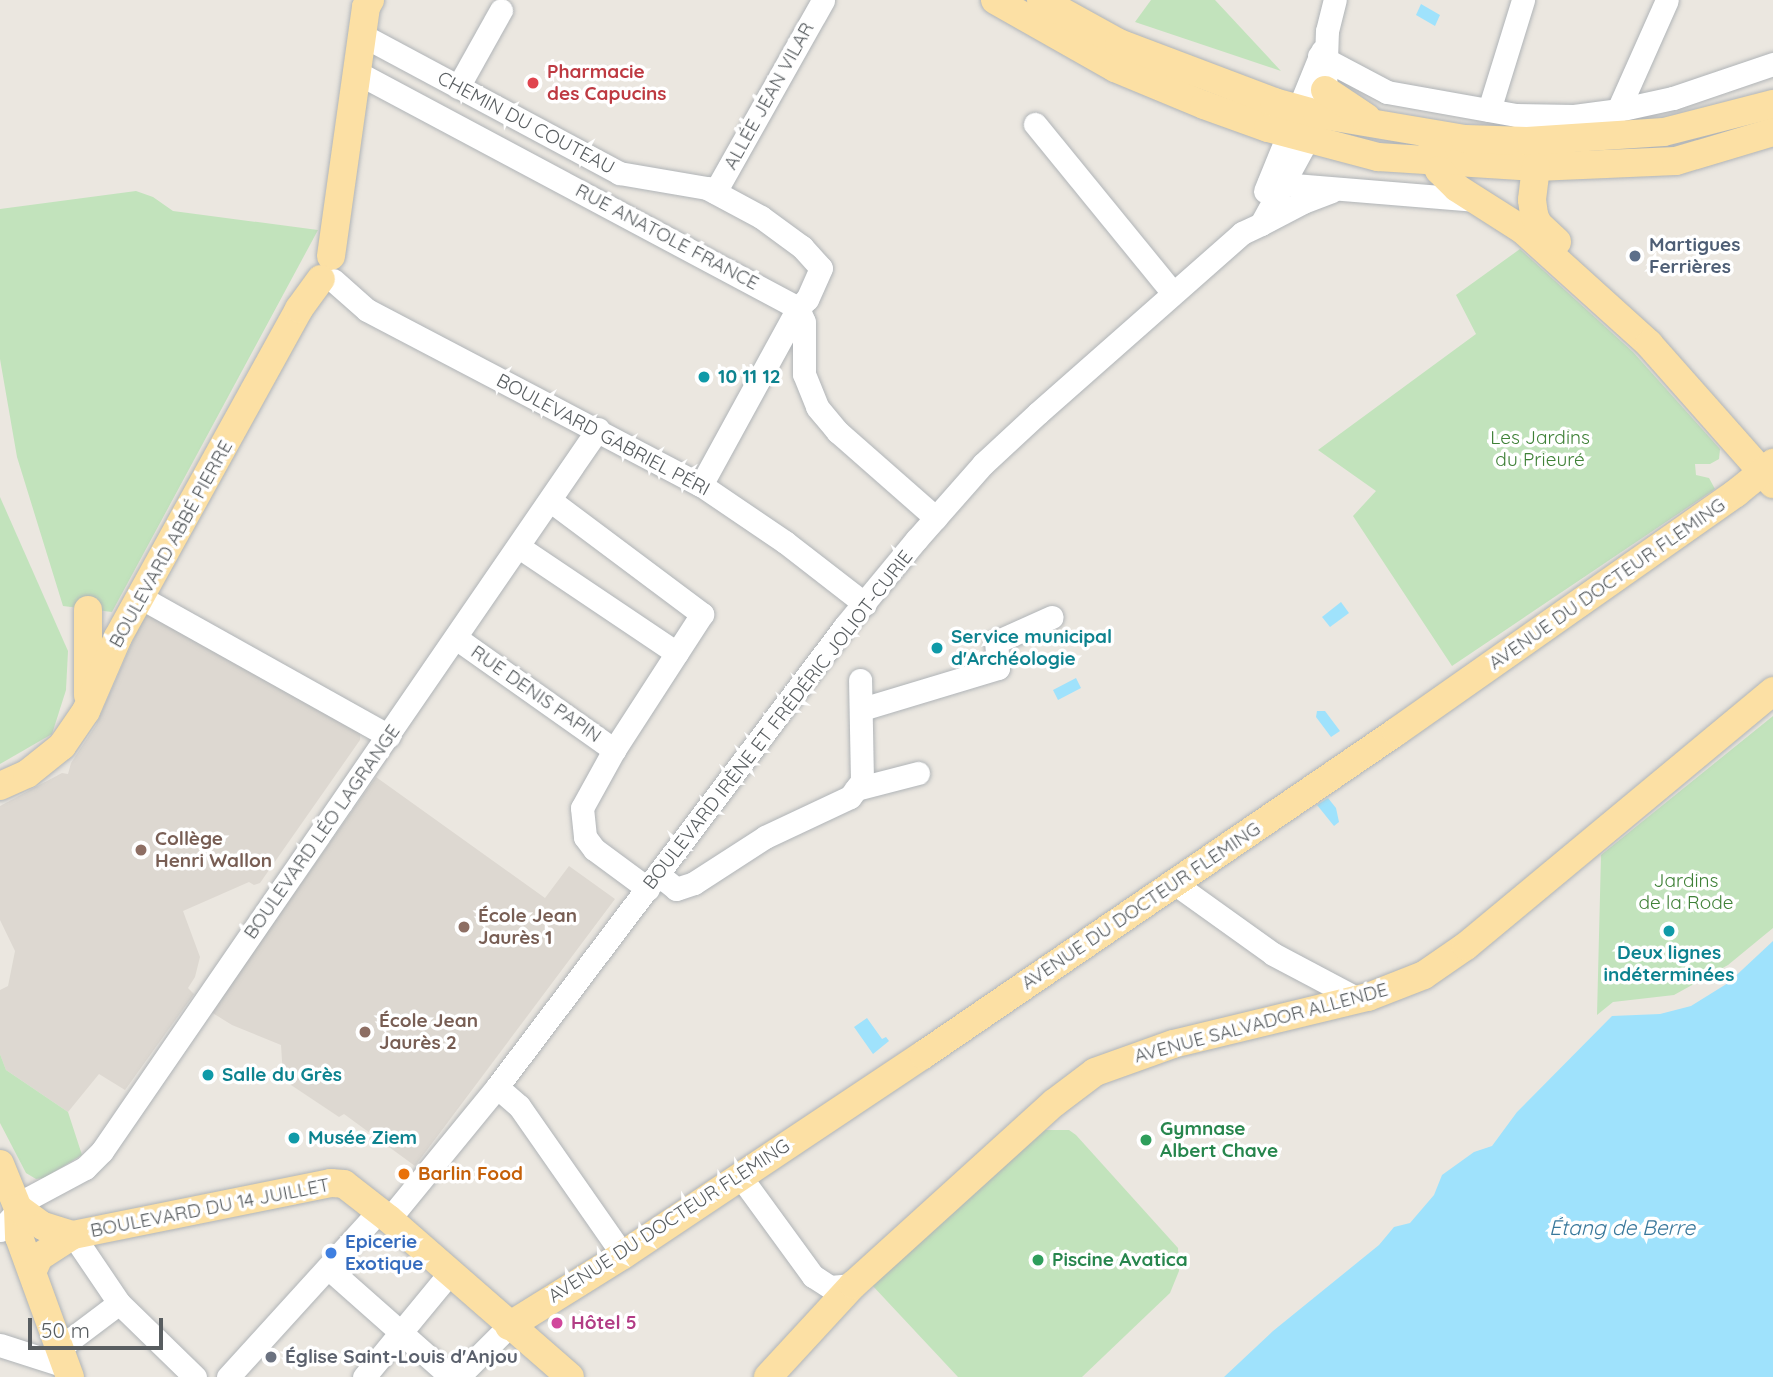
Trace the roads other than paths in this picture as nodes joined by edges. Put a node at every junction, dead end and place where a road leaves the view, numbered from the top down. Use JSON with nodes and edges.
{"nodes":[{"id":1,"x":370,"y":0,"type":"edge"},
{"id":2,"x":823,"y":0,"type":"edge"},
{"id":3,"x":995,"y":0,"type":"edge"},
{"id":4,"x":1041,"y":0,"type":"edge"},
{"id":5,"x":1335,"y":0,"type":"edge"},
{"id":6,"x":1523,"y":0,"type":"edge"},
{"id":7,"x":1667,"y":0,"type":"edge"},
{"id":8,"x":501,"y":10,"type":"dead end"},
{"id":9,"x":362,"y":35,"type":"junction"},
{"id":10,"x":1324,"y":54,"type":"junction"},
{"id":11,"x":1773,"y":64,"type":"edge"},
{"id":12,"x":356,"y":72,"type":"junction"},
{"id":13,"x":458,"y":87,"type":"junction"},
{"id":14,"x":1773,"y":104,"type":"edge"},
{"id":15,"x":1489,"y":110,"type":"junction"},
{"id":16,"x":1618,"y":110,"type":"junction"},
{"id":17,"x":1306,"y":117,"type":"junction"},
{"id":18,"x":1035,"y":124,"type":"dead end"},
{"id":19,"x":1420,"y":132,"type":"junction"},
{"id":20,"x":1773,"y":132,"type":"edge"},
{"id":21,"x":1465,"y":139,"type":"junction"},
{"id":22,"x":1378,"y":157,"type":"junction"},
{"id":23,"x":1436,"y":161,"type":"junction"},
{"id":24,"x":1536,"y":167,"type":"junction"},
{"id":25,"x":1276,"y":183,"type":"junction"},
{"id":26,"x":1335,"y":190,"type":"junction"},
{"id":27,"x":715,"y":192,"type":"junction"},
{"id":28,"x":1474,"y":200,"type":"junction"},
{"id":29,"x":1252,"y":229,"type":"junction"},
{"id":30,"x":328,"y":272,"type":"junction"},
{"id":31,"x":1173,"y":293,"type":"junction"},
{"id":32,"x":798,"y":308,"type":"junction"},
{"id":33,"x":1649,"y":344,"type":"junction"},
{"id":34,"x":598,"y":429,"type":"junction"},
{"id":35,"x":1769,"y":473,"type":"edge"},
{"id":36,"x":701,"y":485,"type":"junction"},
{"id":37,"x":551,"y":501,"type":"junction"},
{"id":38,"x":936,"y":518,"type":"junction"},
{"id":39,"x":519,"y":547,"type":"junction"},
{"id":40,"x":865,"y":604,"type":"junction"},
{"id":41,"x":135,"y":606,"type":"junction"},
{"id":42,"x":1052,"y":617,"type":"dead end"},
{"id":43,"x":457,"y":638,"type":"junction"},
{"id":44,"x":677,"y":653,"type":"junction"},
{"id":45,"x":860,"y":680,"type":"dead end"},
{"id":46,"x":1773,"y":691,"type":"edge"},
{"id":47,"x":89,"y":706,"type":"junction"},
{"id":48,"x":862,"y":709,"type":"junction"},
{"id":49,"x":389,"y":736,"type":"junction"},
{"id":50,"x":614,"y":750,"type":"junction"},
{"id":51,"x":918,"y":773,"type":"dead end"},
{"id":52,"x":0,"y":786,"type":"edge"},
{"id":53,"x":856,"y":789,"type":"junction"},
{"id":54,"x":653,"y":882,"type":"junction"},
{"id":55,"x":1174,"y":883,"type":"junction"},
{"id":56,"x":1357,"y":999,"type":"junction"},
{"id":57,"x":497,"y":1087,"type":"junction"},
{"id":58,"x":0,"y":1164,"type":"edge"},
{"id":59,"x":740,"y":1176,"type":"junction"},
{"id":60,"x":18,"y":1208,"type":"junction"},
{"id":61,"x":384,"y":1214,"type":"junction"},
{"id":62,"x":0,"y":1230,"type":"edge"},
{"id":63,"x":73,"y":1235,"type":"junction"},
{"id":64,"x":622,"y":1255,"type":"junction"},
{"id":65,"x":328,"y":1268,"type":"junction"},
{"id":66,"x":33,"y":1270,"type":"junction"},
{"id":67,"x":449,"y":1274,"type":"junction"},
{"id":68,"x":813,"y":1276,"type":"junction"},
{"id":69,"x":853,"y":1285,"type":"junction"},
{"id":70,"x":119,"y":1303,"type":"junction"},
{"id":71,"x":831,"y":1310,"type":"junction"},
{"id":72,"x":509,"y":1326,"type":"junction"},
{"id":73,"x":400,"y":1332,"type":"junction"},
{"id":74,"x":0,"y":1345,"type":"edge"},
{"id":75,"x":64,"y":1364,"type":"edge"},
{"id":76,"x":195,"y":1377,"type":"edge"},
{"id":77,"x":228,"y":1377,"type":"edge"},
{"id":78,"x":364,"y":1377,"type":"edge"},
{"id":79,"x":451,"y":1377,"type":"edge"},
{"id":80,"x":458,"y":1377,"type":"edge"},
{"id":81,"x":570,"y":1377,"type":"edge"},
{"id":82,"x":768,"y":1377,"type":"edge"}],
"edges":[{"from":1,"to":9,"type":"main road","name":"BOULEVARD ABBÉ PIERRE"},
{"from":2,"to":27,"type":"street","name":"ALLÉE JEAN VILAR"},
{"from":3,"to":17,"type":"main road"},
{"from":4,"to":17,"type":"main road"},
{"from":5,"to":10,"type":"street"},
{"from":6,"to":15,"type":"street"},
{"from":7,"to":16,"type":"street"},
{"from":8,"to":13,"type":"street"},
{"from":9,"to":12,"type":"main road","name":"BOULEVARD ABBÉ PIERRE"},
{"from":9,"to":13,"type":"street","name":"CHEMIN DU COUTEAU"},
{"from":10,"to":15,"type":"street"},
{"from":10,"to":17,"type":"street"},
{"from":10,"to":17,"type":"street"},
{"from":11,"to":16,"type":"street"},
{"from":12,"to":30,"type":"main road","name":"BOULEVARD ABBÉ PIERRE"},
{"from":12,"to":32,"type":"street","name":"RUE ANATOLE FRANCE"},
{"from":13,"to":27,"type":"street","name":"CHEMIN DU COUTEAU"},
{"from":14,"to":21,"type":"main road"},
{"from":15,"to":16,"type":"street"},
{"from":17,"to":19,"type":"main road"},
{"from":17,"to":22,"type":"main road"},
{"from":17,"to":25,"type":"street","name":"BOULEVARD IRÈNE ET FRÉDÉRIC JOLIOT-CURIE"},
{"from":18,"to":31,"type":"street"},
{"from":19,"to":21,"type":"main road"},
{"from":19,"to":23,"type":"main road"},
{"from":20,"to":24,"type":"main road"},
{"from":21,"to":23,"type":"main road"},
{"from":22,"to":23,"type":"main road"},
{"from":22,"to":28,"type":"main road"},
{"from":23,"to":24,"type":"main road"},
{"from":23,"to":28,"type":"main road"},
{"from":24,"to":33,"type":"main road"},
{"from":25,"to":26,"type":"street"},
{"from":25,"to":29,"type":"street","name":"BOULEVARD IRÈNE ET FRÉDÉRIC JOLIOT-CURIE"},
{"from":26,"to":28,"type":"street"},
{"from":26,"to":29,"type":"street"},
{"from":27,"to":32,"type":"street","name":"CHEMIN DU COUTEAU"},
{"from":28,"to":33,"type":"main road"},
{"from":29,"to":31,"type":"street","name":"BOULEVARD IRÈNE ET FRÉDÉRIC JOLIOT-CURIE"},
{"from":30,"to":34,"type":"street","name":"BOULEVARD GABRIEL PÉRI"},
{"from":30,"to":41,"type":"main road","name":"BOULEVARD ABBÉ PIERRE"},
{"from":31,"to":38,"type":"street","name":"BOULEVARD IRÈNE ET FRÉDÉRIC JOLIOT-CURIE"},
{"from":32,"to":36,"type":"street"},
{"from":32,"to":38,"type":"street"},
{"from":33,"to":35,"type":"main road"},
{"from":34,"to":36,"type":"street","name":"BOULEVARD GABRIEL PÉRI"},
{"from":34,"to":37,"type":"street","name":"BOULEVARD LÉO LAGRANGE"},
{"from":35,"to":55,"type":"main road","name":"AVENUE DU DOCTEUR FLEMING"},
{"from":36,"to":40,"type":"street","name":"BOULEVARD GABRIEL PÉRI"},
{"from":37,"to":39,"type":"street","name":"BOULEVARD LÉO LAGRANGE"},
{"from":37,"to":44,"type":"street"},
{"from":38,"to":40,"type":"street","name":"BOULEVARD IRÈNE ET FRÉDÉRIC JOLIOT-CURIE"},
{"from":39,"to":43,"type":"street","name":"BOULEVARD LÉO LAGRANGE"},
{"from":39,"to":44,"type":"street"},
{"from":40,"to":54,"type":"street","name":"BOULEVARD IRÈNE ET FRÉDÉRIC JOLIOT-CURIE"},
{"from":41,"to":47,"type":"main road","name":"BOULEVARD ABBÉ PIERRE"},
{"from":41,"to":47,"type":"main road"},
{"from":41,"to":49,"type":"street"},
{"from":42,"to":48,"type":"street"},
{"from":43,"to":49,"type":"street","name":"BOULEVARD LÉO LAGRANGE"},
{"from":43,"to":50,"type":"street","name":"RUE DENIS PAPIN"},
{"from":44,"to":50,"type":"street"},
{"from":45,"to":48,"type":"street"},
{"from":46,"to":56,"type":"main road","name":"AVENUE SALVADOR ALLENDE"},
{"from":47,"to":52,"type":"main road","name":"BOULEVARD ABBÉ PIERRE"},
{"from":48,"to":53,"type":"street"},
{"from":49,"to":60,"type":"street","name":"BOULEVARD LÉO LAGRANGE"},
{"from":50,"to":54,"type":"street"},
{"from":51,"to":53,"type":"street"},
{"from":53,"to":54,"type":"street"},
{"from":54,"to":57,"type":"street","name":"BOULEVARD IRÈNE ET FRÉDÉRIC JOLIOT-CURIE"},
{"from":55,"to":56,"type":"street"},
{"from":55,"to":59,"type":"main road","name":"AVENUE DU DOCTEUR FLEMING"},
{"from":56,"to":69,"type":"main road","name":"AVENUE SALVADOR ALLENDE"},
{"from":57,"to":61,"type":"street","name":"BOULEVARD IRÈNE ET FRÉDÉRIC JOLIOT-CURIE"},
{"from":57,"to":64,"type":"street"},
{"from":58,"to":60,"type":"main road"},
{"from":59,"to":64,"type":"main road","name":"AVENUE DU DOCTEUR FLEMING"},
{"from":59,"to":68,"type":"street"},
{"from":60,"to":62,"type":"street","name":"BOULEVARD LÉO LAGRANGE"},
{"from":60,"to":63,"type":"main road","name":"BOULEVARD DU 14 JUILLET"},
{"from":60,"to":66,"type":"main road"},
{"from":61,"to":63,"type":"main road","name":"BOULEVARD DU 14 JUILLET"},
{"from":61,"to":65,"type":"street","name":"BOULEVARD IRÈNE ET FRÉDÉRIC JOLIOT-CURIE"},
{"from":61,"to":67,"type":"main road","name":"BOULEVARD DU 14 JUILLET"},
{"from":63,"to":66,"type":"main road","name":"BOULEVARD DU 14 JUILLET"},
{"from":63,"to":70,"type":"street"},
{"from":64,"to":72,"type":"main road","name":"AVENUE DU DOCTEUR FLEMING"},
{"from":65,"to":73,"type":"street"},
{"from":65,"to":77,"type":"street","name":"BOULEVARD IRÈNE ET FRÉDÉRIC JOLIOT-CURIE"},
{"from":66,"to":75,"type":"main road"},
{"from":67,"to":72,"type":"main road","name":"BOULEVARD DU 14 JUILLET"},
{"from":67,"to":73,"type":"street"},
{"from":68,"to":69,"type":"street"},
{"from":68,"to":71,"type":"street"},
{"from":69,"to":71,"type":"main road","name":"AVENUE SALVADOR ALLENDE"},
{"from":70,"to":75,"type":"street"},
{"from":70,"to":76,"type":"street"},
{"from":71,"to":82,"type":"main road","name":"AVENUE SALVADOR ALLENDE"},
{"from":72,"to":80,"type":"street"},
{"from":72,"to":81,"type":"main road","name":"BOULEVARD DU 14 JUILLET"},
{"from":73,"to":78,"type":"street"},
{"from":73,"to":79,"type":"street"},
{"from":74,"to":75,"type":"street"}]}
